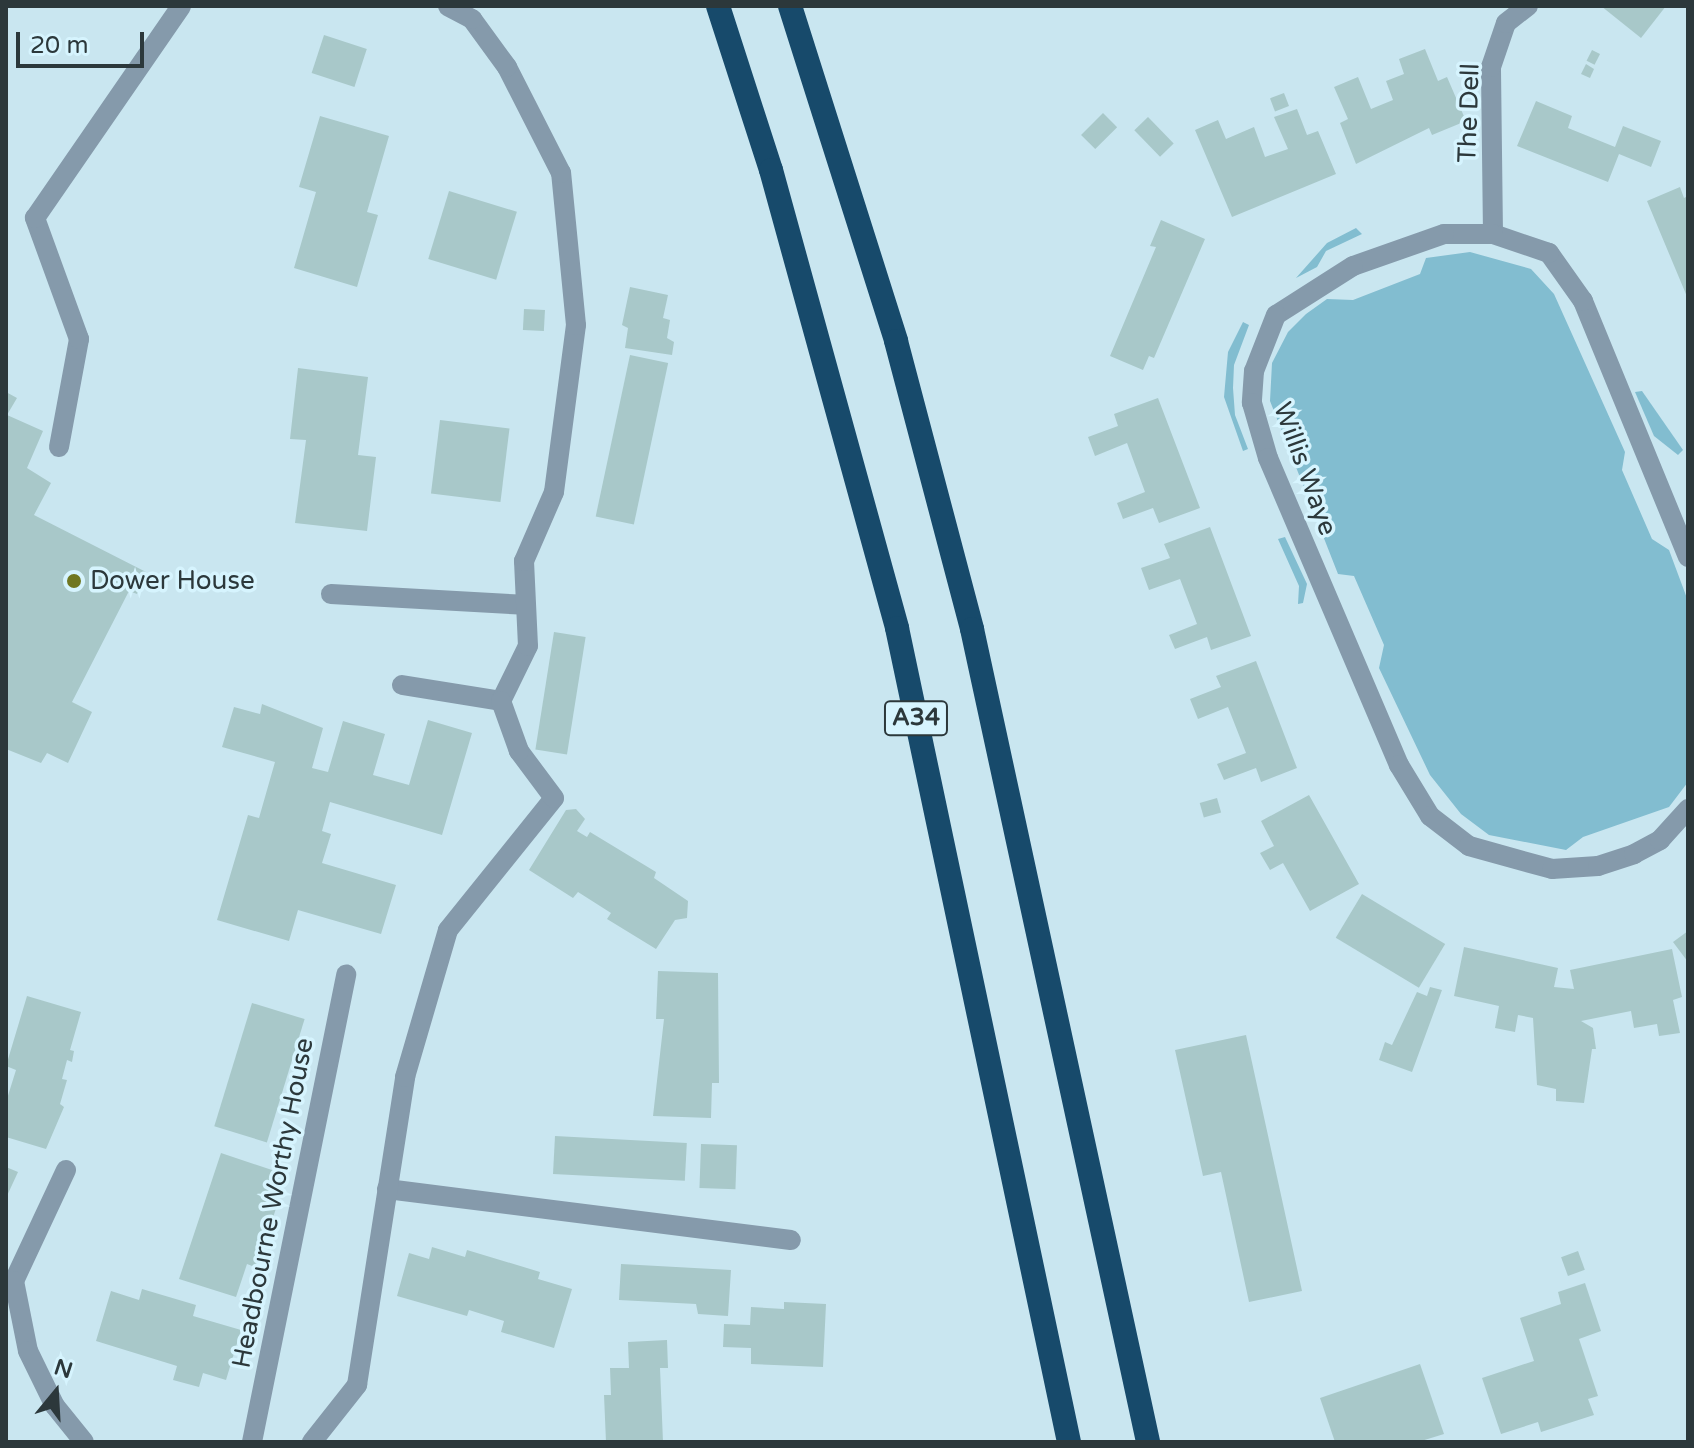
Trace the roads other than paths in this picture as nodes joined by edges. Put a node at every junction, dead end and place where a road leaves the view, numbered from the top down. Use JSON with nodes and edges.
{"nodes":[{"id":1,"x":181,"y":6,"type":"edge"},
{"id":2,"x":448,"y":6,"type":"edge"},
{"id":3,"x":718,"y":6,"type":"edge"},
{"id":4,"x":790,"y":6,"type":"edge"},
{"id":5,"x":1528,"y":6,"type":"edge"},
{"id":6,"x":1493,"y":234,"type":"junction"},
{"id":7,"x":59,"y":447,"type":"dead end"},
{"id":8,"x":1688,"y":557,"type":"edge"},
{"id":9,"x":331,"y":594,"type":"dead end"},
{"id":10,"x":525,"y":605,"type":"junction"},
{"id":11,"x":402,"y":685,"type":"dead end"},
{"id":12,"x":501,"y":701,"type":"junction"},
{"id":13,"x":1688,"y":809,"type":"edge"},
{"id":14,"x":346,"y":974,"type":"dead end"},
{"id":15,"x":66,"y":1170,"type":"dead end"},
{"id":16,"x":387,"y":1189,"type":"junction"},
{"id":17,"x":791,"y":1240,"type":"dead end"},
{"id":18,"x":84,"y":1442,"type":"edge"},
{"id":19,"x":252,"y":1442,"type":"edge"},
{"id":20,"x":312,"y":1442,"type":"edge"},
{"id":21,"x":1069,"y":1442,"type":"edge"},
{"id":22,"x":1148,"y":1442,"type":"edge"}],
"edges":[{"from":1,"to":7,"type":"street"},
{"from":2,"to":10,"type":"street"},
{"from":3,"to":21,"type":"highway","number":"A34"},
{"from":4,"to":22,"type":"highway","number":"A34"},
{"from":5,"to":6,"type":"street","name":"The Dell"},
{"from":6,"to":8,"type":"street","name":"Willis Waye"},
{"from":6,"to":13,"type":"street","name":"Willis Waye"},
{"from":9,"to":10,"type":"street"},
{"from":10,"to":12,"type":"street"},
{"from":11,"to":12,"type":"street"},
{"from":12,"to":16,"type":"street"},
{"from":14,"to":19,"type":"street","name":"Headbourne Worthy House"},
{"from":15,"to":18,"type":"street"},
{"from":16,"to":17,"type":"street"},
{"from":16,"to":20,"type":"street"}]}
